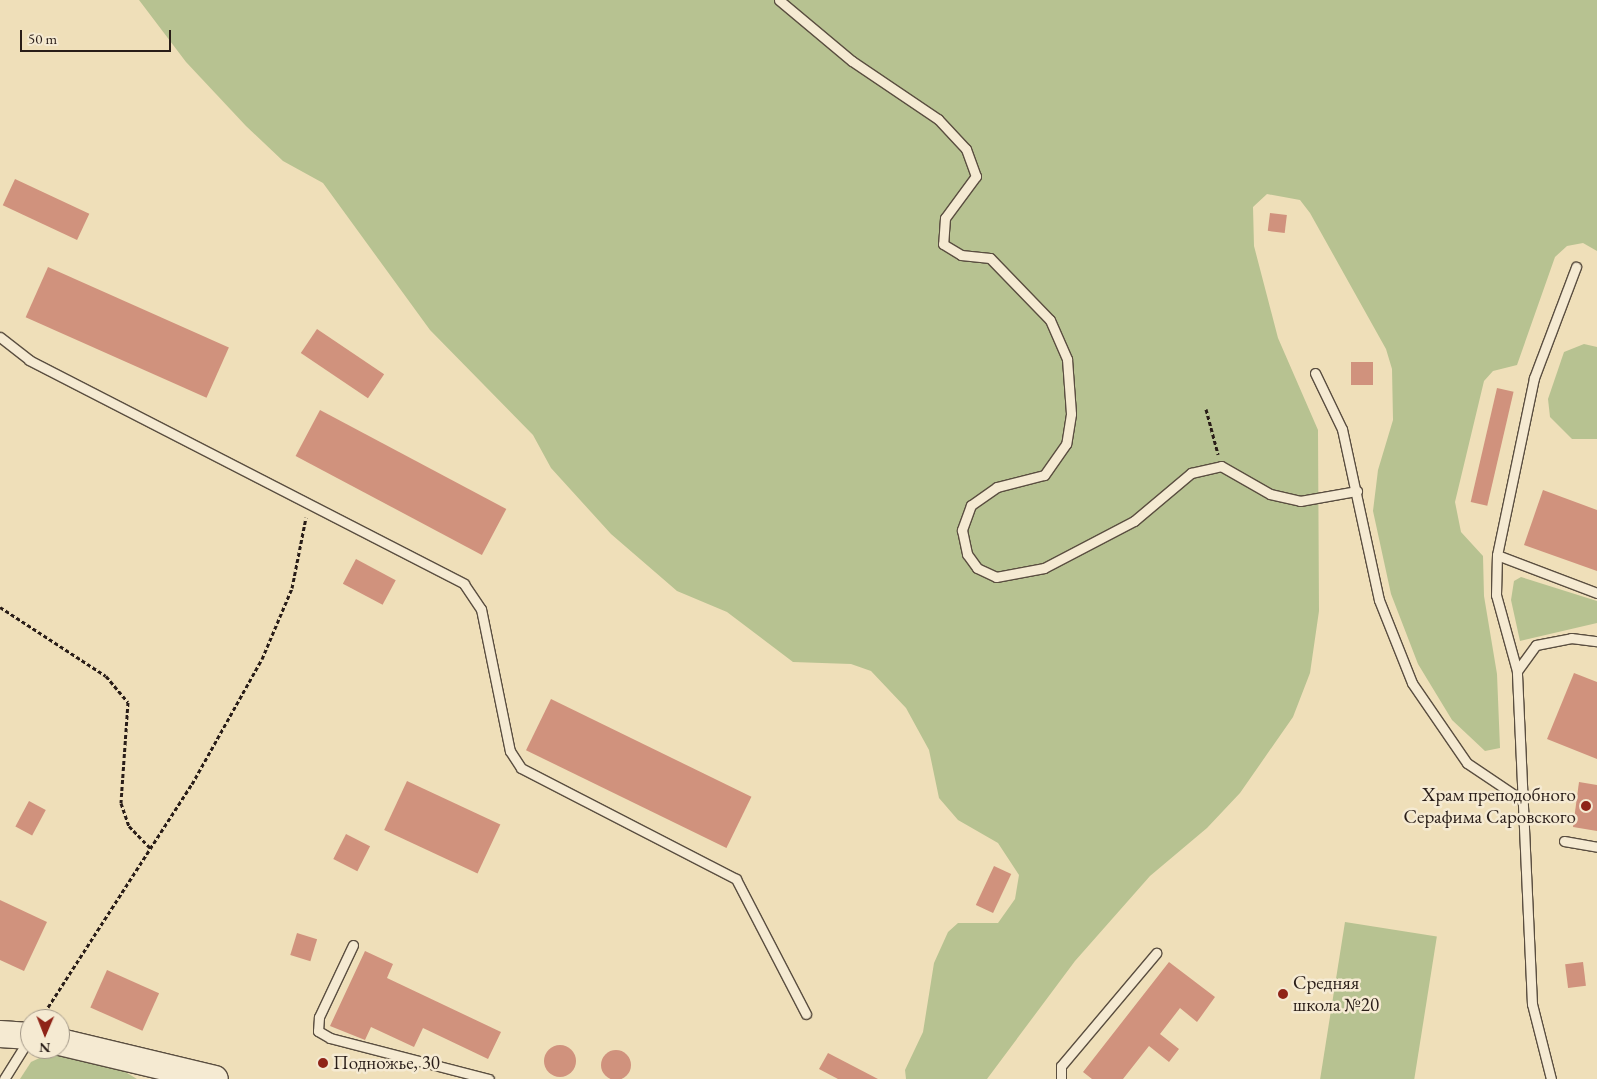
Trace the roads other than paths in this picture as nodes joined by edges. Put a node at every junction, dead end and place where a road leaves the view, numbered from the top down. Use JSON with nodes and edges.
{"nodes":[{"id":1,"x":779,"y":0,"type":"edge"},
{"id":2,"x":1576,"y":267,"type":"dead end"},
{"id":3,"x":0,"y":337,"type":"edge"},
{"id":4,"x":1315,"y":373,"type":"dead end"},
{"id":5,"x":1357,"y":491,"type":"junction"},
{"id":6,"x":1497,"y":555,"type":"junction"},
{"id":7,"x":1597,"y":593,"type":"edge"},
{"id":8,"x":1597,"y":642,"type":"edge"},
{"id":9,"x":1516,"y":671,"type":"junction"},
{"id":10,"x":1520,"y":798,"type":"junction"},
{"id":11,"x":1564,"y":841,"type":"dead end"},
{"id":12,"x":1597,"y":848,"type":"edge"},
{"id":13,"x":353,"y":945,"type":"dead end"},
{"id":14,"x":1156,"y":953,"type":"dead end"},
{"id":15,"x":806,"y":1014,"type":"dead end"},
{"id":16,"x":0,"y":1034,"type":"edge"},
{"id":17,"x":20,"y":1035,"type":"edge"},
{"id":18,"x":70,"y":1045,"type":"edge"},
{"id":19,"x":20,"y":1053,"type":"edge"},
{"id":20,"x":4,"y":1079,"type":"edge"},
{"id":21,"x":215,"y":1079,"type":"edge"},
{"id":22,"x":489,"y":1079,"type":"edge"},
{"id":23,"x":1061,"y":1079,"type":"edge"},
{"id":24,"x":1551,"y":1079,"type":"edge"}],
"edges":[{"from":1,"to":5,"type":"lane"},
{"from":2,"to":6,"type":"lane"},
{"from":3,"to":15,"type":"lane"},
{"from":4,"to":5,"type":"lane"},
{"from":5,"to":10,"type":"lane"},
{"from":6,"to":7,"type":"lane"},
{"from":6,"to":9,"type":"lane"},
{"from":8,"to":9,"type":"lane"},
{"from":9,"to":10,"type":"lane"},
{"from":10,"to":24,"type":"lane"},
{"from":11,"to":12,"type":"lane"},
{"from":13,"to":22,"type":"lane"},
{"from":14,"to":23,"type":"lane"},
{"from":16,"to":17,"type":"main road"},
{"from":18,"to":21,"type":"main road"},
{"from":19,"to":20,"type":"lane"}]}
